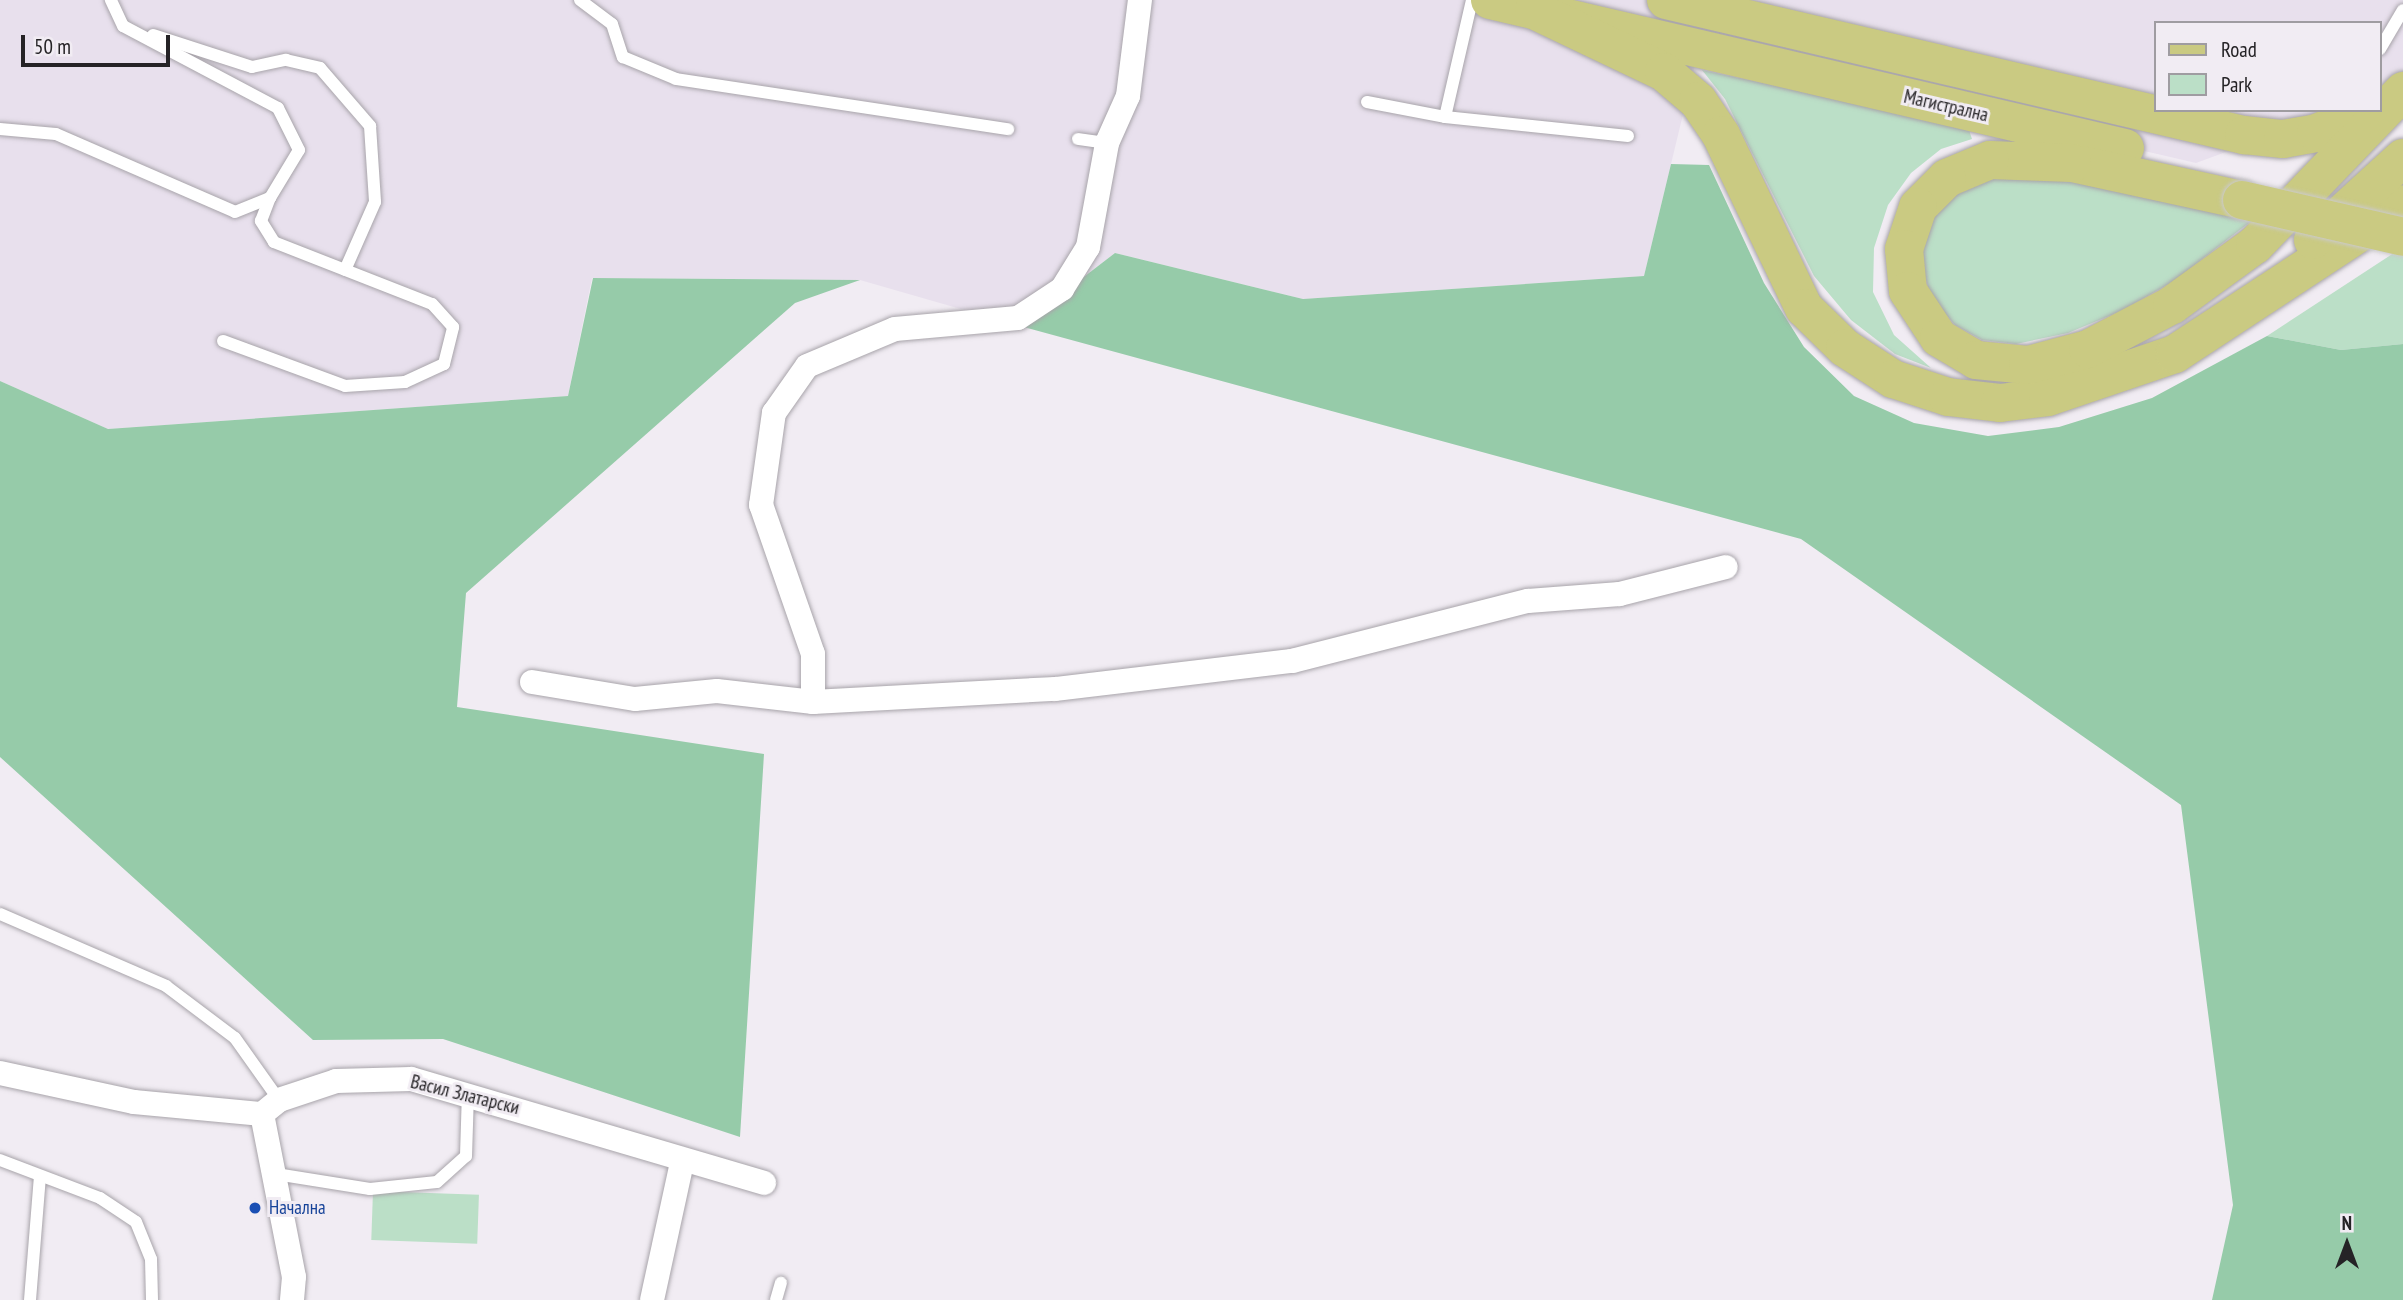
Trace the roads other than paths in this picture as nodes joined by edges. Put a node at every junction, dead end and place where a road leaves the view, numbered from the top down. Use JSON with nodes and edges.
{"nodes":[{"id":1,"x":111,"y":0,"type":"edge"},
{"id":2,"x":580,"y":0,"type":"edge"},
{"id":3,"x":1140,"y":0,"type":"edge"},
{"id":4,"x":1472,"y":0,"type":"edge"},
{"id":5,"x":1490,"y":0,"type":"edge"},
{"id":6,"x":1666,"y":0,"type":"edge"},
{"id":7,"x":2402,"y":0,"type":"edge"},
{"id":8,"x":2403,"y":7,"type":"edge"},
{"id":9,"x":1534,"y":10,"type":"junction"},
{"id":10,"x":122,"y":26,"type":"junction"},
{"id":11,"x":2382,"y":45,"type":"edge"},
{"id":12,"x":2403,"y":90,"type":"edge"},
{"id":13,"x":1367,"y":102,"type":"dead end"},
{"id":14,"x":2382,"y":104,"type":"edge"},
{"id":15,"x":2368,"y":112,"type":"edge"},
{"id":16,"x":2382,"y":112,"type":"edge"},
{"id":17,"x":2382,"y":112,"type":"edge"},
{"id":18,"x":1446,"y":117,"type":"junction"},
{"id":19,"x":0,"y":129,"type":"edge"},
{"id":20,"x":1008,"y":129,"type":"dead end"},
{"id":21,"x":1628,"y":136,"type":"dead end"},
{"id":22,"x":1078,"y":139,"type":"dead end"},
{"id":23,"x":1107,"y":143,"type":"junction"},
{"id":24,"x":2403,"y":158,"type":"edge"},
{"id":25,"x":2252,"y":190,"type":"junction"},
{"id":26,"x":270,"y":198,"type":"junction"},
{"id":27,"x":2403,"y":204,"type":"edge"},
{"id":28,"x":2403,"y":211,"type":"edge"},
{"id":29,"x":2403,"y":237,"type":"edge"},
{"id":30,"x":345,"y":270,"type":"junction"},
{"id":31,"x":2219,"y":326,"type":"junction"},
{"id":32,"x":223,"y":341,"type":"dead end"},
{"id":33,"x":1726,"y":567,"type":"dead end"},
{"id":34,"x":532,"y":682,"type":"dead end"},
{"id":35,"x":814,"y":702,"type":"junction"},
{"id":36,"x":0,"y":914,"type":"edge"},
{"id":37,"x":0,"y":1073,"type":"edge"},
{"id":38,"x":468,"y":1094,"type":"junction"},
{"id":39,"x":271,"y":1107,"type":"junction"},
{"id":40,"x":0,"y":1160,"type":"edge"},
{"id":41,"x":682,"y":1162,"type":"junction"},
{"id":42,"x":276,"y":1174,"type":"junction"},
{"id":43,"x":40,"y":1176,"type":"junction"},
{"id":44,"x":764,"y":1182,"type":"dead end"},
{"id":45,"x":781,"y":1283,"type":"dead end"},
{"id":46,"x":294,"y":1293,"type":"edge"},
{"id":47,"x":30,"y":1300,"type":"edge"},
{"id":48,"x":152,"y":1300,"type":"edge"},
{"id":49,"x":652,"y":1300,"type":"edge"},
{"id":50,"x":776,"y":1300,"type":"edge"}],
"edges":[{"from":1,"to":10,"type":"lane"},
{"from":2,"to":20,"type":"lane"},
{"from":3,"to":23,"type":"street"},
{"from":4,"to":18,"type":"lane"},
{"from":5,"to":9,"type":"main road","name":"Магистрална"},
{"from":6,"to":15,"type":"main road"},
{"from":7,"to":8,"type":"lane"},
{"from":8,"to":11,"type":"lane"},
{"from":9,"to":25,"type":"main road","name":"Магистрална"},
{"from":9,"to":31,"type":"main road"},
{"from":10,"to":26,"type":"lane"},
{"from":10,"to":30,"type":"lane"},
{"from":12,"to":14,"type":"main road"},
{"from":12,"to":16,"type":"main road"},
{"from":13,"to":18,"type":"lane"},
{"from":17,"to":25,"type":"main road"},
{"from":18,"to":21,"type":"lane"},
{"from":19,"to":26,"type":"lane"},
{"from":22,"to":23,"type":"lane"},
{"from":23,"to":35,"type":"street"},
{"from":24,"to":31,"type":"main road"},
{"from":25,"to":28,"type":"main road","name":"Магистрална"},
{"from":25,"to":29,"type":"main road","bridge":true},
{"from":26,"to":30,"type":"lane"},
{"from":27,"to":31,"type":"main road"},
{"from":30,"to":32,"type":"lane"},
{"from":33,"to":35,"type":"street"},
{"from":34,"to":35,"type":"street"},
{"from":36,"to":39,"type":"lane"},
{"from":37,"to":39,"type":"street","name":"Васил Златарски"},
{"from":38,"to":39,"type":"street","name":"Васил Златарски"},
{"from":38,"to":41,"type":"street","name":"Васил Златарски"},
{"from":38,"to":42,"type":"lane"},
{"from":39,"to":42,"type":"street"},
{"from":40,"to":43,"type":"lane"},
{"from":41,"to":44,"type":"street","name":"Васил Златарски"},
{"from":41,"to":49,"type":"street"},
{"from":42,"to":46,"type":"street"},
{"from":43,"to":47,"type":"lane"},
{"from":43,"to":48,"type":"lane"},
{"from":45,"to":50,"type":"lane"}]}
